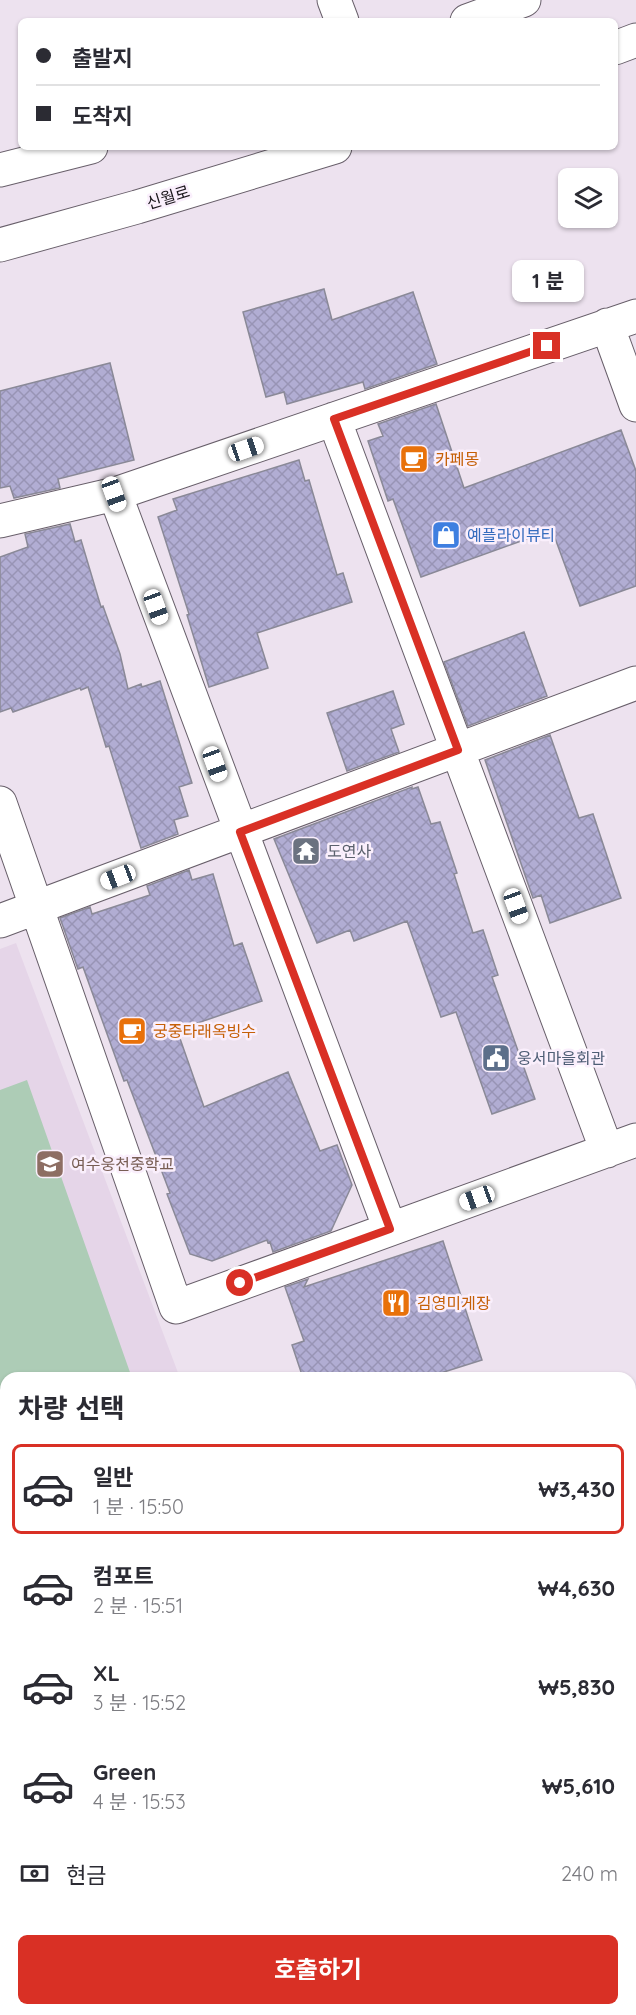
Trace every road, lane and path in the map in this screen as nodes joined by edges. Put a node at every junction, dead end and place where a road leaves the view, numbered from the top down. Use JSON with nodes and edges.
{"nodes":[{"id":1,"x":334,"y":0,"type":"edge"},
{"id":2,"x":524,"y":0,"type":"edge"},
{"id":3,"x":341,"y":18,"type":"edge"},
{"id":4,"x":475,"y":18,"type":"edge"},
{"id":5,"x":636,"y":40,"type":"edge"},
{"id":6,"x":618,"y":47,"type":"edge"},
{"id":7,"x":79,"y":150,"type":"edge"},
{"id":8,"x":325,"y":150,"type":"edge"},
{"id":9,"x":0,"y":170,"type":"edge"},
{"id":10,"x":0,"y":245,"type":"edge"},
{"id":11,"x":622,"y":320,"type":"edge"},
{"id":12,"x":636,"y":405,"type":"edge"},
{"id":13,"x":334,"y":419,"type":"junction"},
{"id":14,"x":114,"y":494,"type":"junction"},
{"id":15,"x":0,"y":521,"type":"edge"},
{"id":16,"x":636,"y":683,"type":"edge"},
{"id":17,"x":458,"y":750,"type":"junction"},
{"id":18,"x":0,"y":803,"type":"edge"},
{"id":19,"x":240,"y":832,"type":"junction"},
{"id":20,"x":37,"y":907,"type":"junction"},
{"id":21,"x":0,"y":921,"type":"edge"},
{"id":22,"x":622,"y":1145,"type":"edge"},
{"id":23,"x":390,"y":1229,"type":"junction"}],
"edges":[{"from":1,"to":3,"type":"street"},
{"from":2,"to":4,"type":"street"},
{"from":5,"to":6,"type":"street"},
{"from":7,"to":9,"type":"street"},
{"from":8,"to":10,"type":"street","name":"신월로"},
{"from":11,"to":12,"type":"street"},
{"from":11,"to":13,"type":"street"},
{"from":13,"to":14,"type":"street"},
{"from":13,"to":17,"type":"street"},
{"from":14,"to":15,"type":"street"},
{"from":14,"to":19,"type":"street"},
{"from":16,"to":17,"type":"street"},
{"from":17,"to":19,"type":"street"},
{"from":17,"to":22,"type":"street"},
{"from":18,"to":20,"type":"street"},
{"from":19,"to":20,"type":"street"},
{"from":19,"to":23,"type":"street"},
{"from":20,"to":21,"type":"street"},
{"from":20,"to":23,"type":"street"},
{"from":22,"to":23,"type":"street"}]}
